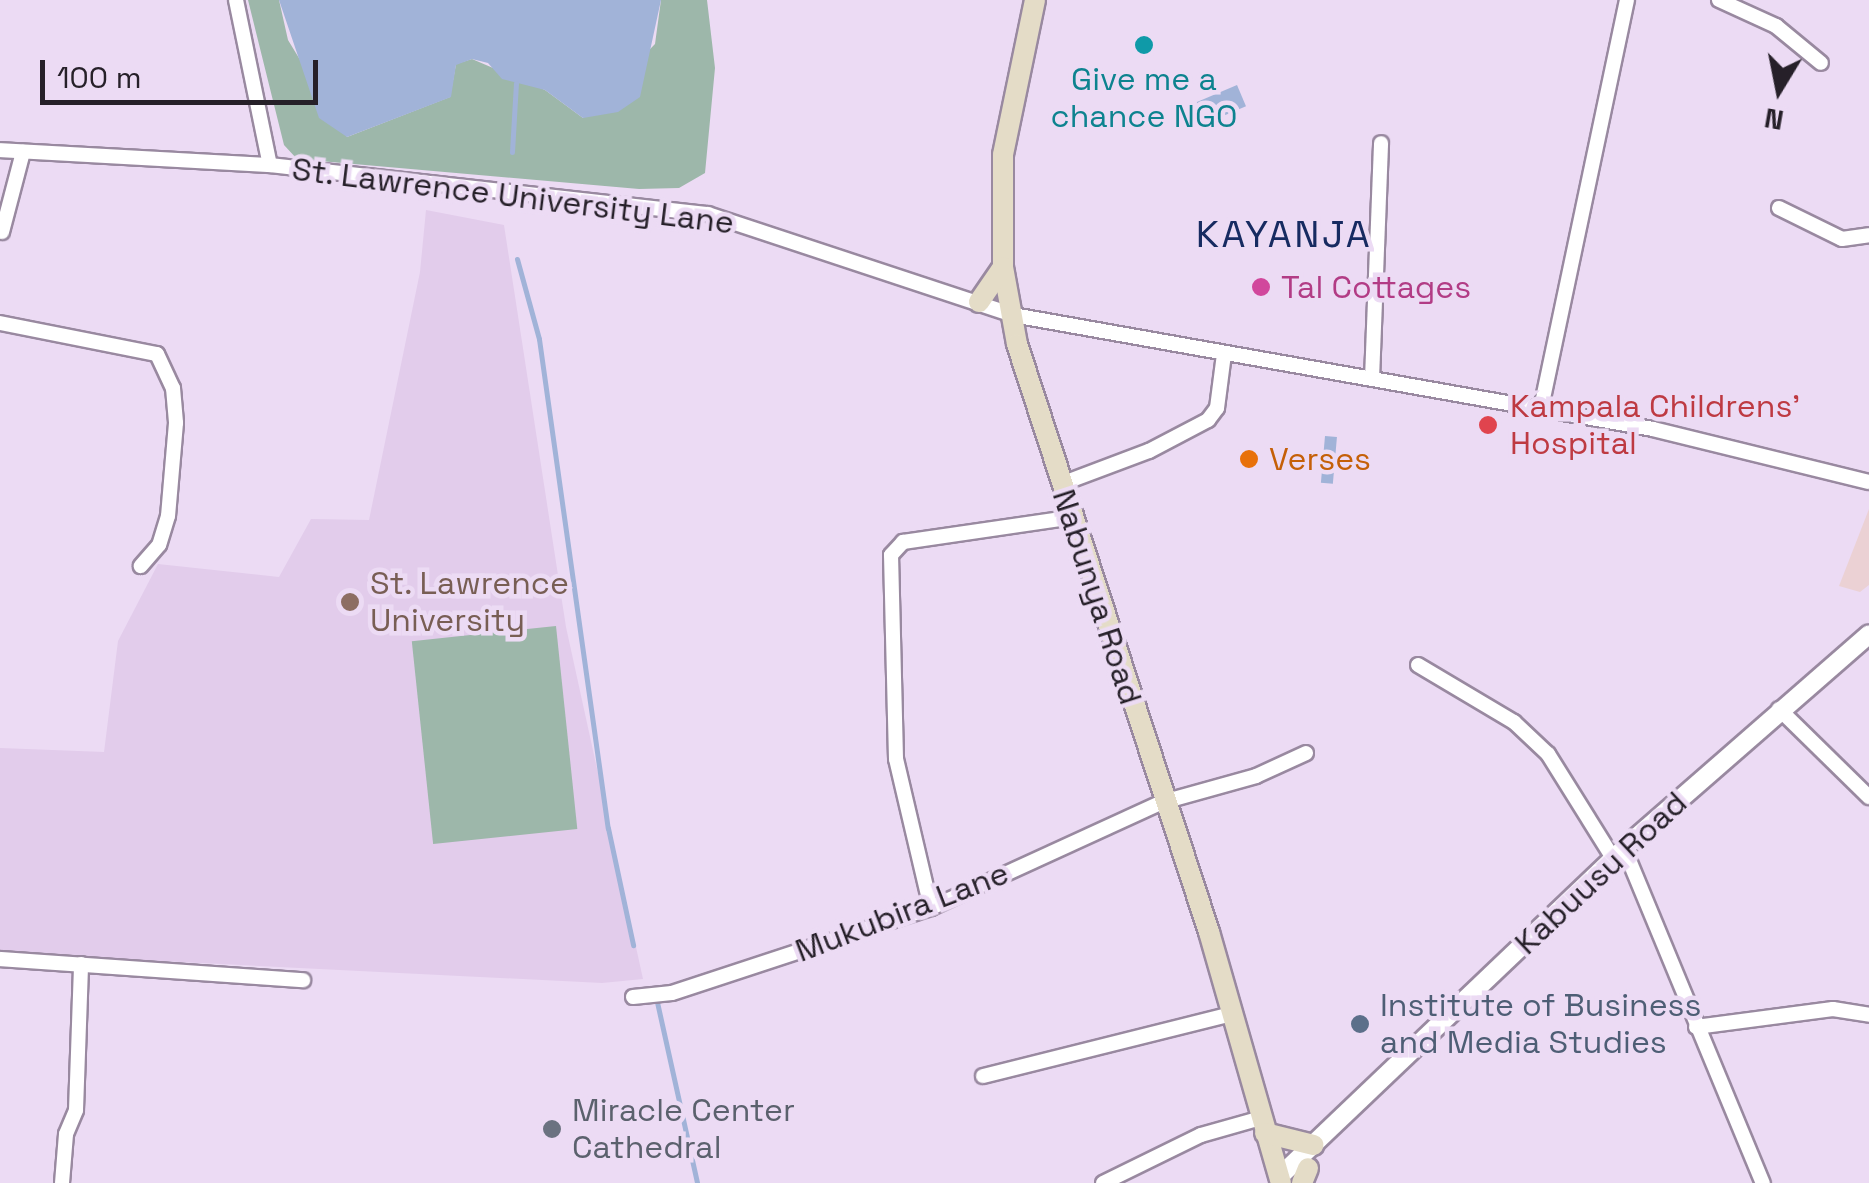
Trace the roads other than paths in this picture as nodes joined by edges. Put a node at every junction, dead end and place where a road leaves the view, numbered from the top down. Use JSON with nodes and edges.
{"nodes":[{"id":1,"x":236,"y":0,"type":"edge"},
{"id":2,"x":1035,"y":0,"type":"edge"},
{"id":3,"x":1627,"y":0,"type":"edge"},
{"id":4,"x":1720,"y":0,"type":"edge"},
{"id":5,"x":1822,"y":63,"type":"dead end"},
{"id":6,"x":1381,"y":143,"type":"dead end"},
{"id":7,"x":0,"y":150,"type":"edge"},
{"id":8,"x":22,"y":152,"type":"junction"},
{"id":9,"x":270,"y":164,"type":"junction"},
{"id":10,"x":1779,"y":208,"type":"dead end"},
{"id":11,"x":2,"y":232,"type":"edge"},
{"id":12,"x":1869,"y":235,"type":"edge"},
{"id":13,"x":1004,"y":267,"type":"junction"},
{"id":14,"x":979,"y":302,"type":"junction"},
{"id":15,"x":1012,"y":315,"type":"junction"},
{"id":16,"x":0,"y":323,"type":"edge"},
{"id":17,"x":1224,"y":354,"type":"junction"},
{"id":18,"x":1372,"y":380,"type":"junction"},
{"id":19,"x":1541,"y":408,"type":"junction"},
{"id":20,"x":1869,"y":482,"type":"edge"},
{"id":21,"x":1061,"y":484,"type":"junction"},
{"id":22,"x":1075,"y":516,"type":"junction"},
{"id":23,"x":141,"y":566,"type":"dead end"},
{"id":24,"x":1869,"y":634,"type":"edge"},
{"id":25,"x":1418,"y":665,"type":"dead end"},
{"id":26,"x":1778,"y":709,"type":"junction"},
{"id":27,"x":1306,"y":753,"type":"dead end"},
{"id":28,"x":1869,"y":797,"type":"edge"},
{"id":29,"x":1163,"y":802,"type":"junction"},
{"id":30,"x":1618,"y":853,"type":"junction"},
{"id":31,"x":931,"y":908,"type":"junction"},
{"id":32,"x":0,"y":960,"type":"edge"},
{"id":33,"x":80,"y":964,"type":"junction"},
{"id":34,"x":303,"y":980,"type":"dead end"},
{"id":35,"x":633,"y":997,"type":"dead end"},
{"id":36,"x":1232,"y":1014,"type":"junction"},
{"id":37,"x":1869,"y":1015,"type":"edge"},
{"id":38,"x":1696,"y":1027,"type":"junction"},
{"id":39,"x":984,"y":1076,"type":"dead end"},
{"id":40,"x":1341,"y":1122,"type":"junction"},
{"id":41,"x":1263,"y":1125,"type":"junction"},
{"id":42,"x":1314,"y":1144,"type":"junction"},
{"id":43,"x":1293,"y":1179,"type":"edge"},
{"id":44,"x":62,"y":1183,"type":"edge"},
{"id":45,"x":1103,"y":1183,"type":"edge"},
{"id":46,"x":1763,"y":1183,"type":"edge"}],
"edges":[{"from":1,"to":9,"type":"street"},
{"from":2,"to":13,"type":"main road","name":"Nabunya Road"},
{"from":3,"to":19,"type":"street"},
{"from":4,"to":5,"type":"street"},
{"from":6,"to":18,"type":"street"},
{"from":7,"to":8,"type":"street","name":"St. Lawrence University Lane"},
{"from":8,"to":9,"type":"street","name":"St. Lawrence University Lane"},
{"from":8,"to":11,"type":"street"},
{"from":9,"to":14,"type":"street","name":"St. Lawrence University Lane"},
{"from":10,"to":12,"type":"street"},
{"from":13,"to":14,"type":"main road"},
{"from":13,"to":15,"type":"main road","name":"Nabunya Road"},
{"from":14,"to":15,"type":"street","name":"St. Lawrence University Lane"},
{"from":15,"to":17,"type":"street","name":"St. Lawrence University Lane"},
{"from":15,"to":21,"type":"main road","name":"Nabunya Road"},
{"from":16,"to":23,"type":"street"},
{"from":17,"to":18,"type":"street","name":"St. Lawrence University Lane"},
{"from":17,"to":21,"type":"street"},
{"from":18,"to":19,"type":"street","name":"St. Lawrence University Lane"},
{"from":19,"to":20,"type":"street","name":"St. Lawrence University Lane"},
{"from":21,"to":22,"type":"main road","name":"Nabunya Road"},
{"from":22,"to":29,"type":"main road","name":"Nabunya Road"},
{"from":22,"to":31,"type":"street"},
{"from":24,"to":26,"type":"street","name":"Kabuusu Road"},
{"from":25,"to":30,"type":"street"},
{"from":26,"to":28,"type":"street"},
{"from":26,"to":30,"type":"street","name":"Kabuusu Road"},
{"from":27,"to":29,"type":"street","name":"Mukubira Lane"},
{"from":29,"to":31,"type":"street","name":"Mukubira Lane"},
{"from":29,"to":36,"type":"main road","name":"Nabunya Road"},
{"from":30,"to":38,"type":"street"},
{"from":30,"to":40,"type":"street","name":"Kabuusu Road"},
{"from":31,"to":35,"type":"street","name":"Mukubira Lane"},
{"from":32,"to":33,"type":"street"},
{"from":33,"to":34,"type":"street"},
{"from":33,"to":44,"type":"street"},
{"from":36,"to":39,"type":"street"},
{"from":36,"to":41,"type":"main road","name":"Nabunya Road"},
{"from":37,"to":38,"type":"street"},
{"from":38,"to":46,"type":"street"},
{"from":40,"to":42,"type":"street","name":"Kabuusu Road"},
{"from":40,"to":43,"type":"street","name":"Kabuusu Road"},
{"from":41,"to":42,"type":"main road"},
{"from":41,"to":43,"type":"main road","name":"Nabunya Road"},
{"from":41,"to":45,"type":"street"},
{"from":42,"to":43,"type":"street","name":"Kabuusu Road"}]}
